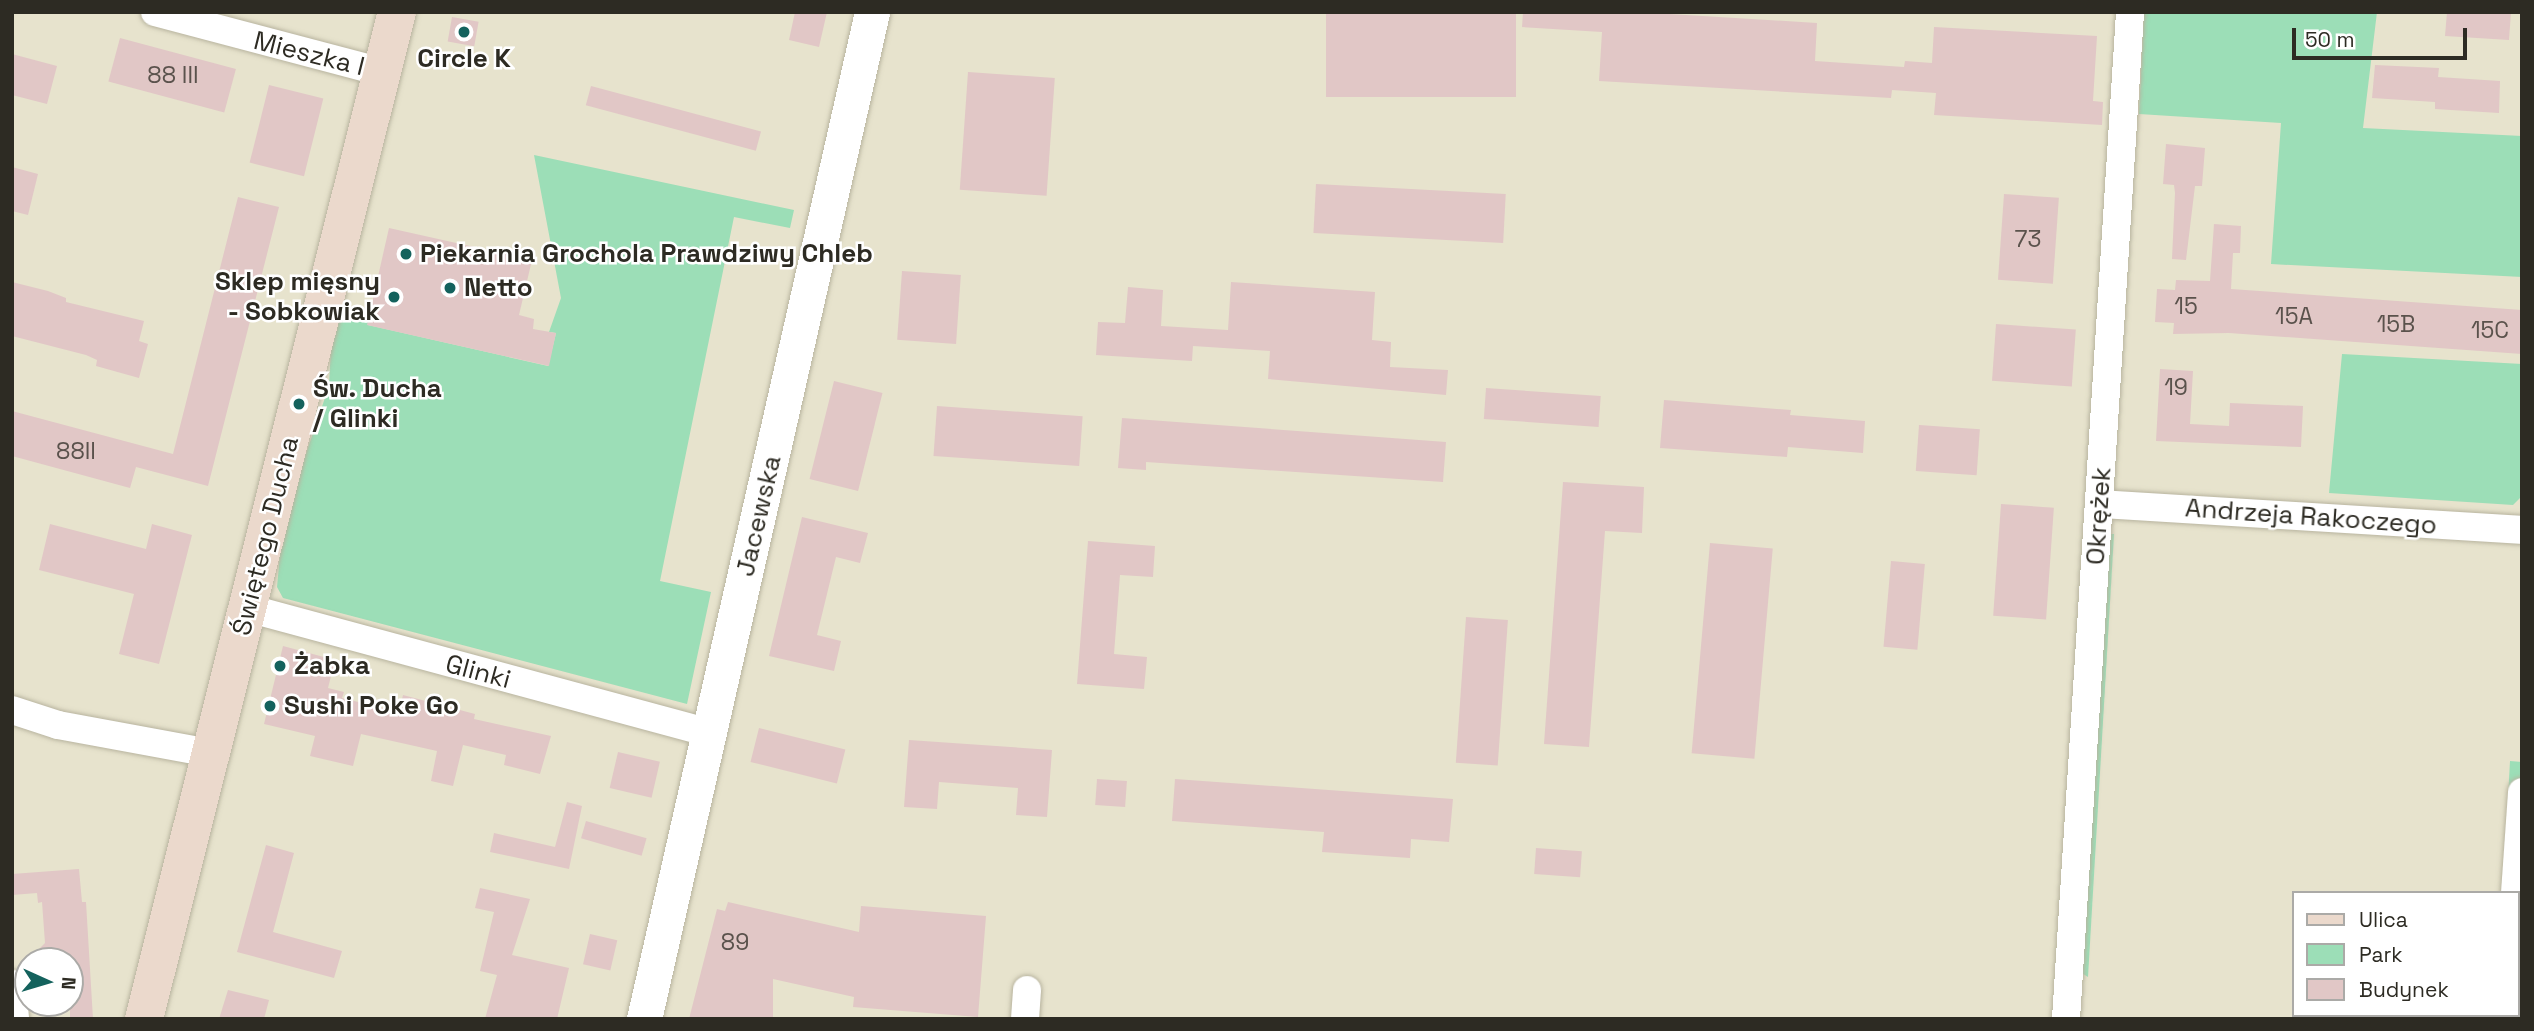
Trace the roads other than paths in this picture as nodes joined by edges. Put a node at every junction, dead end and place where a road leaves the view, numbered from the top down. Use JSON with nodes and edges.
{"nodes":[{"id":1,"x":155,"y":12,"type":"edge"},
{"id":2,"x":397,"y":12,"type":"edge"},
{"id":3,"x":872,"y":12,"type":"edge"},
{"id":4,"x":2130,"y":12,"type":"edge"},
{"id":5,"x":382,"y":72,"type":"junction"},
{"id":6,"x":2100,"y":503,"type":"junction"},
{"id":7,"x":2522,"y":530,"type":"edge"},
{"id":8,"x":247,"y":608,"type":"junction"},
{"id":9,"x":12,"y":710,"type":"edge"},
{"id":10,"x":710,"y":733,"type":"junction"},
{"id":11,"x":211,"y":753,"type":"junction"},
{"id":12,"x":2522,"y":793,"type":"edge"},
{"id":13,"x":2515,"y":891,"type":"edge"},
{"id":14,"x":12,"y":984,"type":"edge"},
{"id":15,"x":1027,"y":990,"type":"dead end"},
{"id":16,"x":15,"y":1019,"type":"edge"},
{"id":17,"x":144,"y":1019,"type":"edge"},
{"id":18,"x":644,"y":1019,"type":"edge"},
{"id":19,"x":1025,"y":1019,"type":"edge"},
{"id":20,"x":2066,"y":1019,"type":"edge"}],
"edges":[{"from":1,"to":5,"type":"street","name":"Mieszka I"},
{"from":2,"to":5,"type":"main road","name":"Świętego Ducha"},
{"from":3,"to":10,"type":"street","name":"Jacewska"},
{"from":4,"to":6,"type":"street","name":"Okrężek"},
{"from":5,"to":8,"type":"main road","name":"Świętego Ducha"},
{"from":6,"to":7,"type":"street","name":"Andrzeja Rakoczego"},
{"from":6,"to":20,"type":"street","name":"Okrężek"},
{"from":8,"to":10,"type":"street","name":"Glinki"},
{"from":8,"to":11,"type":"main road","name":"Świętego Ducha"},
{"from":9,"to":11,"type":"street"},
{"from":10,"to":18,"type":"street","name":"Jacewska"},
{"from":11,"to":17,"type":"main road","name":"Świętego Ducha"},
{"from":12,"to":13,"type":"street"},
{"from":14,"to":16,"type":"street"},
{"from":15,"to":19,"type":"street"}]}
